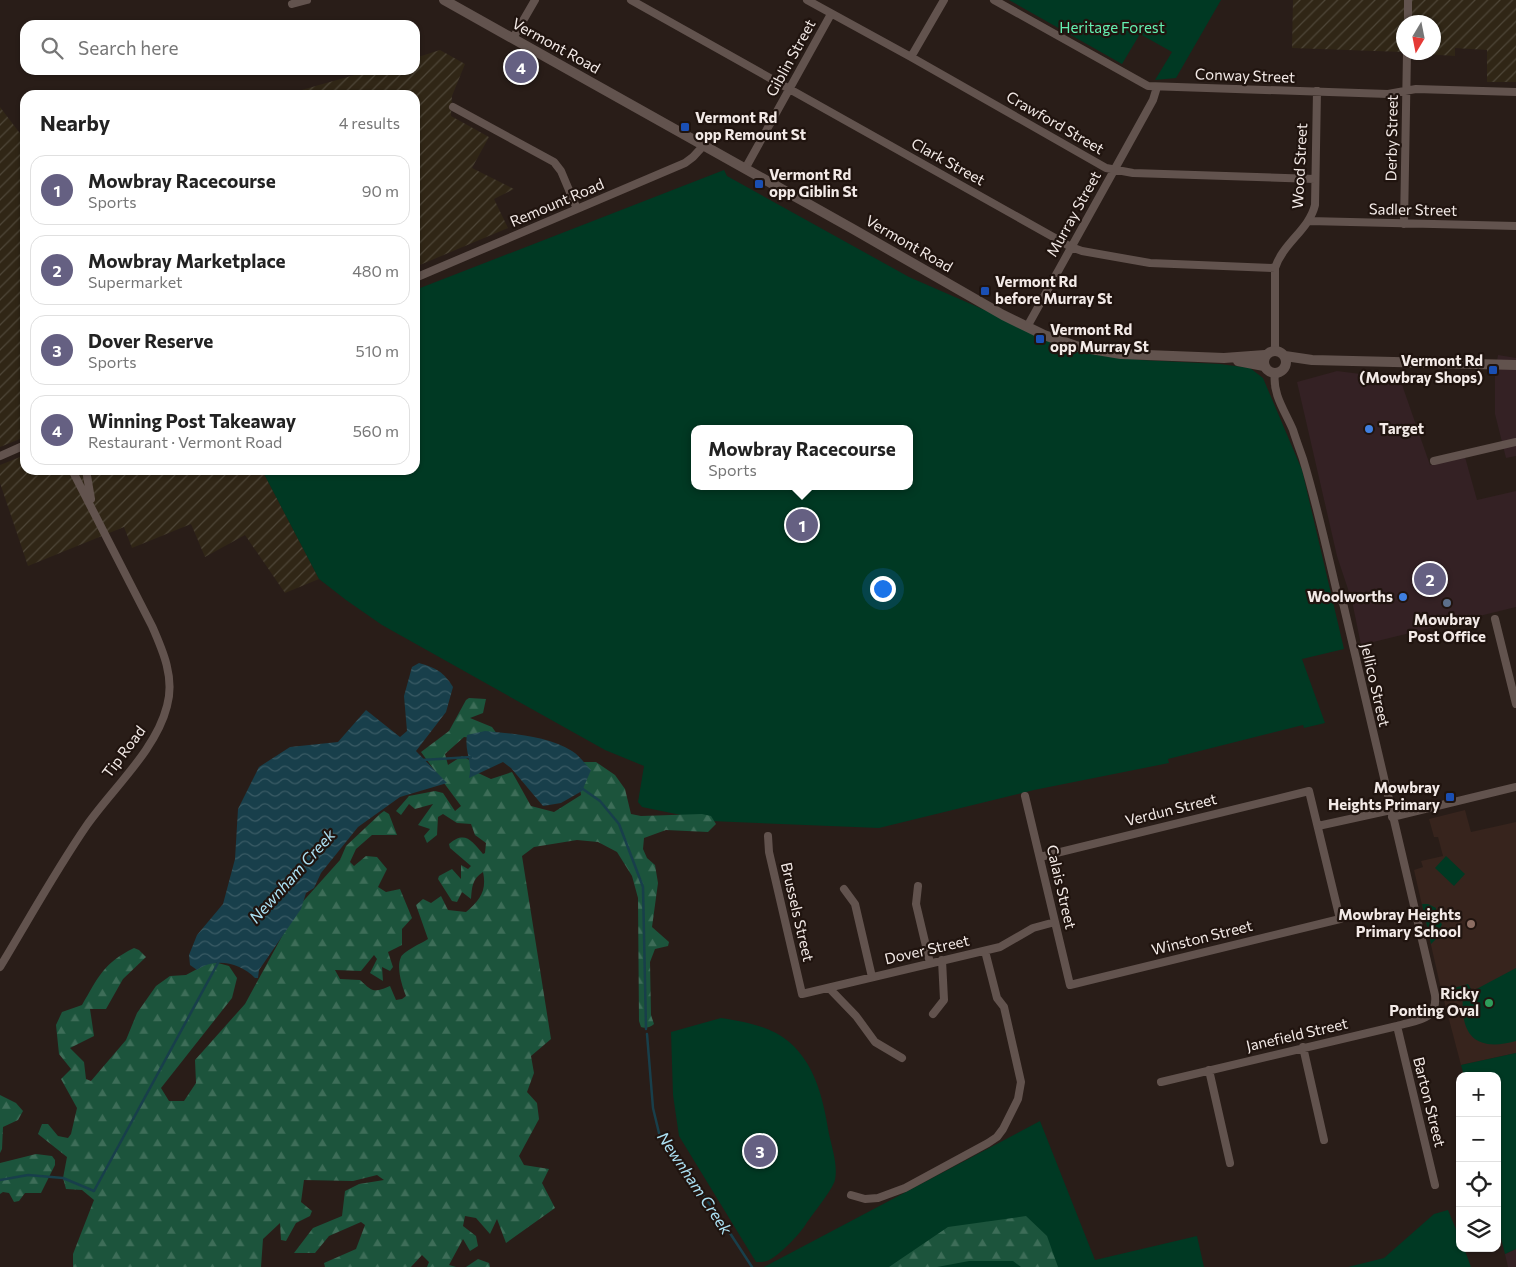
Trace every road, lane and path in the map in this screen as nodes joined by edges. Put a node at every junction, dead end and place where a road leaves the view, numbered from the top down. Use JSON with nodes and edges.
{"nodes":[{"id":1,"x":307,"y":0,"type":"edge"},
{"id":2,"x":444,"y":0,"type":"edge"},
{"id":3,"x":534,"y":0,"type":"edge"},
{"id":4,"x":631,"y":0,"type":"edge"},
{"id":5,"x":807,"y":0,"type":"edge"},
{"id":6,"x":944,"y":0,"type":"edge"},
{"id":7,"x":994,"y":0,"type":"edge"},
{"id":8,"x":1408,"y":0,"type":"edge"},
{"id":9,"x":292,"y":4,"type":"dead end"},
{"id":10,"x":831,"y":14,"type":"junction"},
{"id":11,"x":1408,"y":15,"type":"edge"},
{"id":12,"x":513,"y":38,"type":"junction"},
{"id":13,"x":911,"y":57,"type":"junction"},
{"id":14,"x":1408,"y":60,"type":"edge"},
{"id":15,"x":1157,"y":87,"type":"junction"},
{"id":16,"x":789,"y":88,"type":"junction"},
{"id":17,"x":1317,"y":91,"type":"junction"},
{"id":18,"x":1407,"y":91,"type":"junction"},
{"id":19,"x":1516,"y":92,"type":"edge"},
{"id":20,"x":453,"y":106,"type":"dead end"},
{"id":21,"x":704,"y":145,"type":"junction"},
{"id":22,"x":745,"y":169,"type":"junction"},
{"id":23,"x":1114,"y":170,"type":"junction"},
{"id":24,"x":1315,"y":179,"type":"junction"},
{"id":25,"x":577,"y":209,"type":"junction"},
{"id":26,"x":1309,"y":221,"type":"junction"},
{"id":27,"x":1404,"y":224,"type":"junction"},
{"id":28,"x":1516,"y":226,"type":"edge"},
{"id":29,"x":1071,"y":247,"type":"junction"},
{"id":30,"x":1276,"y":268,"type":"junction"},
{"id":31,"x":420,"y":276,"type":"edge"},
{"id":32,"x":1027,"y":327,"type":"junction"},
{"id":33,"x":1285,"y":356,"type":"junction"},
{"id":34,"x":1268,"y":357,"type":"junction"},
{"id":35,"x":1312,"y":360,"type":"junction"},
{"id":36,"x":1516,"y":364,"type":"edge"},
{"id":37,"x":1279,"y":371,"type":"junction"},
{"id":38,"x":1516,"y":442,"type":"edge"},
{"id":39,"x":20,"y":447,"type":"edge"},
{"id":40,"x":0,"y":456,"type":"edge"},
{"id":41,"x":1434,"y":461,"type":"dead end"},
{"id":42,"x":75,"y":475,"type":"edge"},
{"id":43,"x":87,"y":475,"type":"edge"},
{"id":44,"x":93,"y":511,"type":"junction"},
{"id":45,"x":1495,"y":619,"type":"dead end"},
{"id":46,"x":1516,"y":704,"type":"edge"},
{"id":47,"x":1516,"y":787,"type":"edge"},
{"id":48,"x":1025,"y":796,"type":"dead end"},
{"id":49,"x":1392,"y":813,"type":"junction"},
{"id":50,"x":1318,"y":826,"type":"junction"},
{"id":51,"x":768,"y":836,"type":"dead end"},
{"id":52,"x":1040,"y":857,"type":"junction"},
{"id":53,"x":918,"y":886,"type":"dead end"},
{"id":54,"x":844,"y":889,"type":"dead end"},
{"id":55,"x":1055,"y":922,"type":"junction"},
{"id":56,"x":985,"y":951,"type":"junction"},
{"id":57,"x":942,"y":960,"type":"junction"},
{"id":58,"x":930,"y":963,"type":"junction"},
{"id":59,"x":0,"y":967,"type":"edge"},
{"id":60,"x":872,"y":977,"type":"junction"},
{"id":61,"x":1070,"y":984,"type":"joint"},
{"id":62,"x":829,"y":988,"type":"junction"},
{"id":63,"x":802,"y":994,"type":"joint"},
{"id":64,"x":1436,"y":1008,"type":"joint"},
{"id":65,"x":933,"y":1014,"type":"dead end"},
{"id":66,"x":1397,"y":1026,"type":"junction"},
{"id":67,"x":1303,"y":1047,"type":"junction"},
{"id":68,"x":902,"y":1058,"type":"dead end"},
{"id":69,"x":1209,"y":1070,"type":"junction"},
{"id":70,"x":1161,"y":1082,"type":"dead end"},
{"id":71,"x":1324,"y":1140,"type":"dead end"},
{"id":72,"x":1230,"y":1163,"type":"dead end"},
{"id":73,"x":1435,"y":1185,"type":"dead end"},
{"id":74,"x":851,"y":1195,"type":"dead end"}],
"edges":[{"from":1,"to":9,"type":"street"},
{"from":2,"to":12,"type":"street","name":"Vermont Road"},
{"from":3,"to":12,"type":"street"},
{"from":4,"to":16,"type":"street","name":"Clark Street"},
{"from":5,"to":10,"type":"street","name":"Crawford Street"},
{"from":6,"to":13,"type":"street"},
{"from":7,"to":15,"type":"street","name":"Conway Street"},
{"from":8,"to":11,"type":"street"},
{"from":10,"to":13,"type":"street","name":"Crawford Street"},
{"from":10,"to":16,"type":"street","name":"Giblin Street"},
{"from":12,"to":21,"type":"street","name":"Vermont Road"},
{"from":13,"to":23,"type":"street","name":"Crawford Street"},
{"from":14,"to":18,"type":"street","name":"Derby Street"},
{"from":15,"to":17,"type":"street","name":"Conway Street"},
{"from":15,"to":23,"type":"street","name":"Murray Street"},
{"from":16,"to":22,"type":"street","name":"Giblin Street"},
{"from":16,"to":29,"type":"street","name":"Clark Street"},
{"from":17,"to":18,"type":"street","name":"Conway Street"},
{"from":17,"to":24,"type":"street","name":"Wood Street"},
{"from":18,"to":19,"type":"street","name":"Conway Street"},
{"from":18,"to":27,"type":"street","name":"Derby Street"},
{"from":20,"to":25,"type":"street"},
{"from":21,"to":22,"type":"street","name":"Vermont Road"},
{"from":21,"to":25,"type":"street","name":"Remount Road"},
{"from":22,"to":32,"type":"street","name":"Vermont Road"},
{"from":23,"to":24,"type":"street","name":"Crawford Street"},
{"from":23,"to":29,"type":"street","name":"Murray Street"},
{"from":24,"to":26,"type":"street","name":"Wood Street"},
{"from":25,"to":31,"type":"street","name":"Remount Road"},
{"from":26,"to":27,"type":"street","name":"Sadler Street"},
{"from":26,"to":30,"type":"street","name":"Wood Street"},
{"from":27,"to":28,"type":"street","name":"Sadler Street"},
{"from":29,"to":30,"type":"street","name":"Clark Street"},
{"from":29,"to":32,"type":"street","name":"Murray Street"},
{"from":30,"to":34,"type":"street","name":"Wood Street"},
{"from":32,"to":34,"type":"street","name":"Vermont Road"},
{"from":33,"to":34,"type":"street"},
{"from":33,"to":35,"type":"street"},
{"from":33,"to":37,"type":"street"},
{"from":34,"to":37,"type":"street"},
{"from":35,"to":36,"type":"street"},
{"from":35,"to":37,"type":"street"},
{"from":37,"to":49,"type":"street","name":"Jellico Street"},
{"from":38,"to":41,"type":"street"},
{"from":39,"to":40,"type":"street"},
{"from":42,"to":44,"type":"street","name":"Tip Road"},
{"from":43,"to":44,"type":"street","name":"Tip Road"},
{"from":44,"to":59,"type":"street","name":"Tip Road"},
{"from":45,"to":46,"type":"street"},
{"from":47,"to":49,"type":"street"},
{"from":48,"to":52,"type":"street","name":"Calais Street"},
{"from":49,"to":50,"type":"street"},
{"from":49,"to":64,"type":"street","name":"Jellico Street"},
{"from":50,"to":52,"type":"street","name":"Verdun Street"},
{"from":50,"to":61,"type":"street","name":"Winston Street"},
{"from":51,"to":63,"type":"street","name":"Brussels Street"},
{"from":52,"to":55,"type":"street","name":"Calais Street"},
{"from":53,"to":58,"type":"street"},
{"from":54,"to":60,"type":"street"},
{"from":55,"to":56,"type":"street","name":"Dover Street"},
{"from":55,"to":61,"type":"street","name":"Calais Street"},
{"from":56,"to":57,"type":"street","name":"Dover Street"},
{"from":56,"to":74,"type":"street"},
{"from":57,"to":58,"type":"street","name":"Dover Street"},
{"from":57,"to":65,"type":"street"},
{"from":58,"to":60,"type":"street","name":"Dover Street"},
{"from":60,"to":62,"type":"street","name":"Dover Street"},
{"from":62,"to":63,"type":"street","name":"Dover Street"},
{"from":62,"to":68,"type":"street"},
{"from":64,"to":66,"type":"street","name":"Janefield Street"},
{"from":66,"to":67,"type":"street","name":"Janefield Street"},
{"from":66,"to":73,"type":"street","name":"Barton Street"},
{"from":67,"to":69,"type":"street","name":"Janefield Street"},
{"from":67,"to":71,"type":"street"},
{"from":69,"to":70,"type":"street","name":"Janefield Street"},
{"from":69,"to":72,"type":"street"}]}
